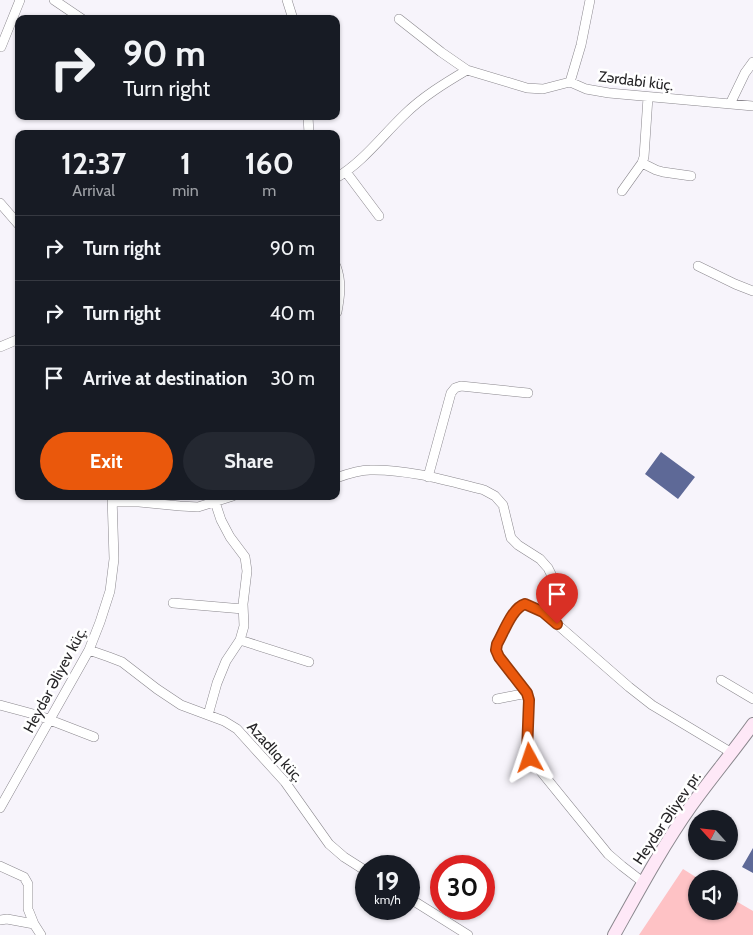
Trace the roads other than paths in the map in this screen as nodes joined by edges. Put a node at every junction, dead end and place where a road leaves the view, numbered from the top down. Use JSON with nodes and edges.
{"nodes":[{"id":1,"x":20,"y":0,"type":"edge"},
{"id":2,"x":54,"y":0,"type":"edge"},
{"id":3,"x":287,"y":0,"type":"edge"},
{"id":4,"x":590,"y":0,"type":"edge"},
{"id":5,"x":76,"y":15,"type":"edge"},
{"id":6,"x":292,"y":15,"type":"edge"},
{"id":7,"x":399,"y":19,"type":"dead end"},
{"id":8,"x":1,"y":47,"type":"edge"},
{"id":9,"x":753,"y":62,"type":"edge"},
{"id":10,"x":467,"y":70,"type":"junction"},
{"id":11,"x":570,"y":82,"type":"junction"},
{"id":12,"x":648,"y":97,"type":"junction"},
{"id":13,"x":730,"y":104,"type":"junction"},
{"id":14,"x":753,"y":106,"type":"edge"},
{"id":15,"x":642,"y":163,"type":"junction"},
{"id":16,"x":346,"y":172,"type":"junction"},
{"id":17,"x":340,"y":176,"type":"edge"},
{"id":18,"x":691,"y":176,"type":"dead end"},
{"id":19,"x":622,"y":191,"type":"dead end"},
{"id":20,"x":0,"y":203,"type":"edge"},
{"id":21,"x":378,"y":216,"type":"dead end"},
{"id":22,"x":15,"y":220,"type":"edge"},
{"id":23,"x":698,"y":266,"type":"dead end"},
{"id":24,"x":340,"y":276,"type":"edge"},
{"id":25,"x":753,"y":291,"type":"edge"},
{"id":26,"x":340,"y":299,"type":"edge"},
{"id":27,"x":15,"y":341,"type":"edge"},
{"id":28,"x":0,"y":347,"type":"edge"},
{"id":29,"x":528,"y":393,"type":"dead end"},
{"id":30,"x":340,"y":477,"type":"edge"},
{"id":31,"x":428,"y":478,"type":"junction"},
{"id":32,"x":112,"y":500,"type":"edge"},
{"id":33,"x":121,"y":500,"type":"edge"},
{"id":34,"x":221,"y":500,"type":"edge"},
{"id":35,"x":215,"y":502,"type":"junction"},
{"id":36,"x":173,"y":603,"type":"dead end"},
{"id":37,"x":243,"y":609,"type":"junction"},
{"id":38,"x":543,"y":612,"type":"junction"},
{"id":39,"x":240,"y":640,"type":"junction"},
{"id":40,"x":89,"y":650,"type":"junction"},
{"id":41,"x":309,"y":662,"type":"dead end"},
{"id":42,"x":721,"y":680,"type":"dead end"},
{"id":43,"x":527,"y":693,"type":"junction"},
{"id":44,"x":497,"y":699,"type":"dead end"},
{"id":45,"x":753,"y":699,"type":"edge"},
{"id":46,"x":0,"y":705,"type":"edge"},
{"id":47,"x":208,"y":715,"type":"junction"},
{"id":48,"x":50,"y":720,"type":"junction"},
{"id":49,"x":753,"y":724,"type":"edge"},
{"id":50,"x":94,"y":737,"type":"dead end"},
{"id":51,"x":732,"y":753,"type":"junction"},
{"id":52,"x":0,"y":808,"type":"edge"},
{"id":53,"x":355,"y":864,"type":"edge"},
{"id":54,"x":0,"y":866,"type":"edge"},
{"id":55,"x":644,"y":883,"type":"junction"},
{"id":56,"x":420,"y":905,"type":"edge"},
{"id":57,"x":0,"y":920,"type":"edge"},
{"id":58,"x":34,"y":924,"type":"junction"},
{"id":59,"x":41,"y":935,"type":"edge"},
{"id":60,"x":468,"y":935,"type":"edge"},
{"id":61,"x":614,"y":935,"type":"edge"}],
"edges":[{"from":1,"to":8,"type":"street"},
{"from":2,"to":5,"type":"street"},
{"from":3,"to":6,"type":"street"},
{"from":4,"to":11,"type":"street"},
{"from":7,"to":10,"type":"street"},
{"from":9,"to":13,"type":"street"},
{"from":10,"to":11,"type":"street"},
{"from":10,"to":16,"type":"street"},
{"from":11,"to":12,"type":"street","name":"Zərdabi küç."},
{"from":12,"to":13,"type":"street","name":"Zərdabi küç."},
{"from":12,"to":15,"type":"street"},
{"from":13,"to":14,"type":"street","name":"Zərdabi küç."},
{"from":15,"to":18,"type":"street"},
{"from":15,"to":19,"type":"street"},
{"from":16,"to":17,"type":"street"},
{"from":16,"to":21,"type":"street"},
{"from":20,"to":22,"type":"street"},
{"from":23,"to":25,"type":"street"},
{"from":24,"to":26,"type":"street"},
{"from":27,"to":28,"type":"street"},
{"from":29,"to":31,"type":"street"},
{"from":30,"to":31,"type":"street"},
{"from":31,"to":38,"type":"street"},
{"from":32,"to":40,"type":"street","name":"Heydər Əliyev küç."},
{"from":33,"to":35,"type":"street"},
{"from":34,"to":35,"type":"street"},
{"from":35,"to":37,"type":"street"},
{"from":36,"to":37,"type":"street"},
{"from":37,"to":39,"type":"street"},
{"from":38,"to":43,"type":"street"},
{"from":38,"to":51,"type":"street"},
{"from":39,"to":41,"type":"street"},
{"from":39,"to":47,"type":"street"},
{"from":40,"to":47,"type":"street","name":"Azadlıq küç."},
{"from":40,"to":48,"type":"street","name":"Heydər Əliyev küç."},
{"from":42,"to":45,"type":"street"},
{"from":43,"to":44,"type":"street"},
{"from":43,"to":55,"type":"street"},
{"from":46,"to":48,"type":"street"},
{"from":47,"to":53,"type":"street","name":"Azadlıq küç."},
{"from":48,"to":50,"type":"street"},
{"from":48,"to":52,"type":"street","name":"Heydər Əliyev küç."},
{"from":49,"to":51,"type":"main road","name":"Heydər Əliyev pr."},
{"from":51,"to":55,"type":"main road","name":"Heydər Əliyev pr."},
{"from":54,"to":58,"type":"street"},
{"from":55,"to":61,"type":"main road","name":"Heydər Əliyev pr."},
{"from":56,"to":60,"type":"street"},
{"from":57,"to":58,"type":"street"},
{"from":58,"to":59,"type":"street"}]}
